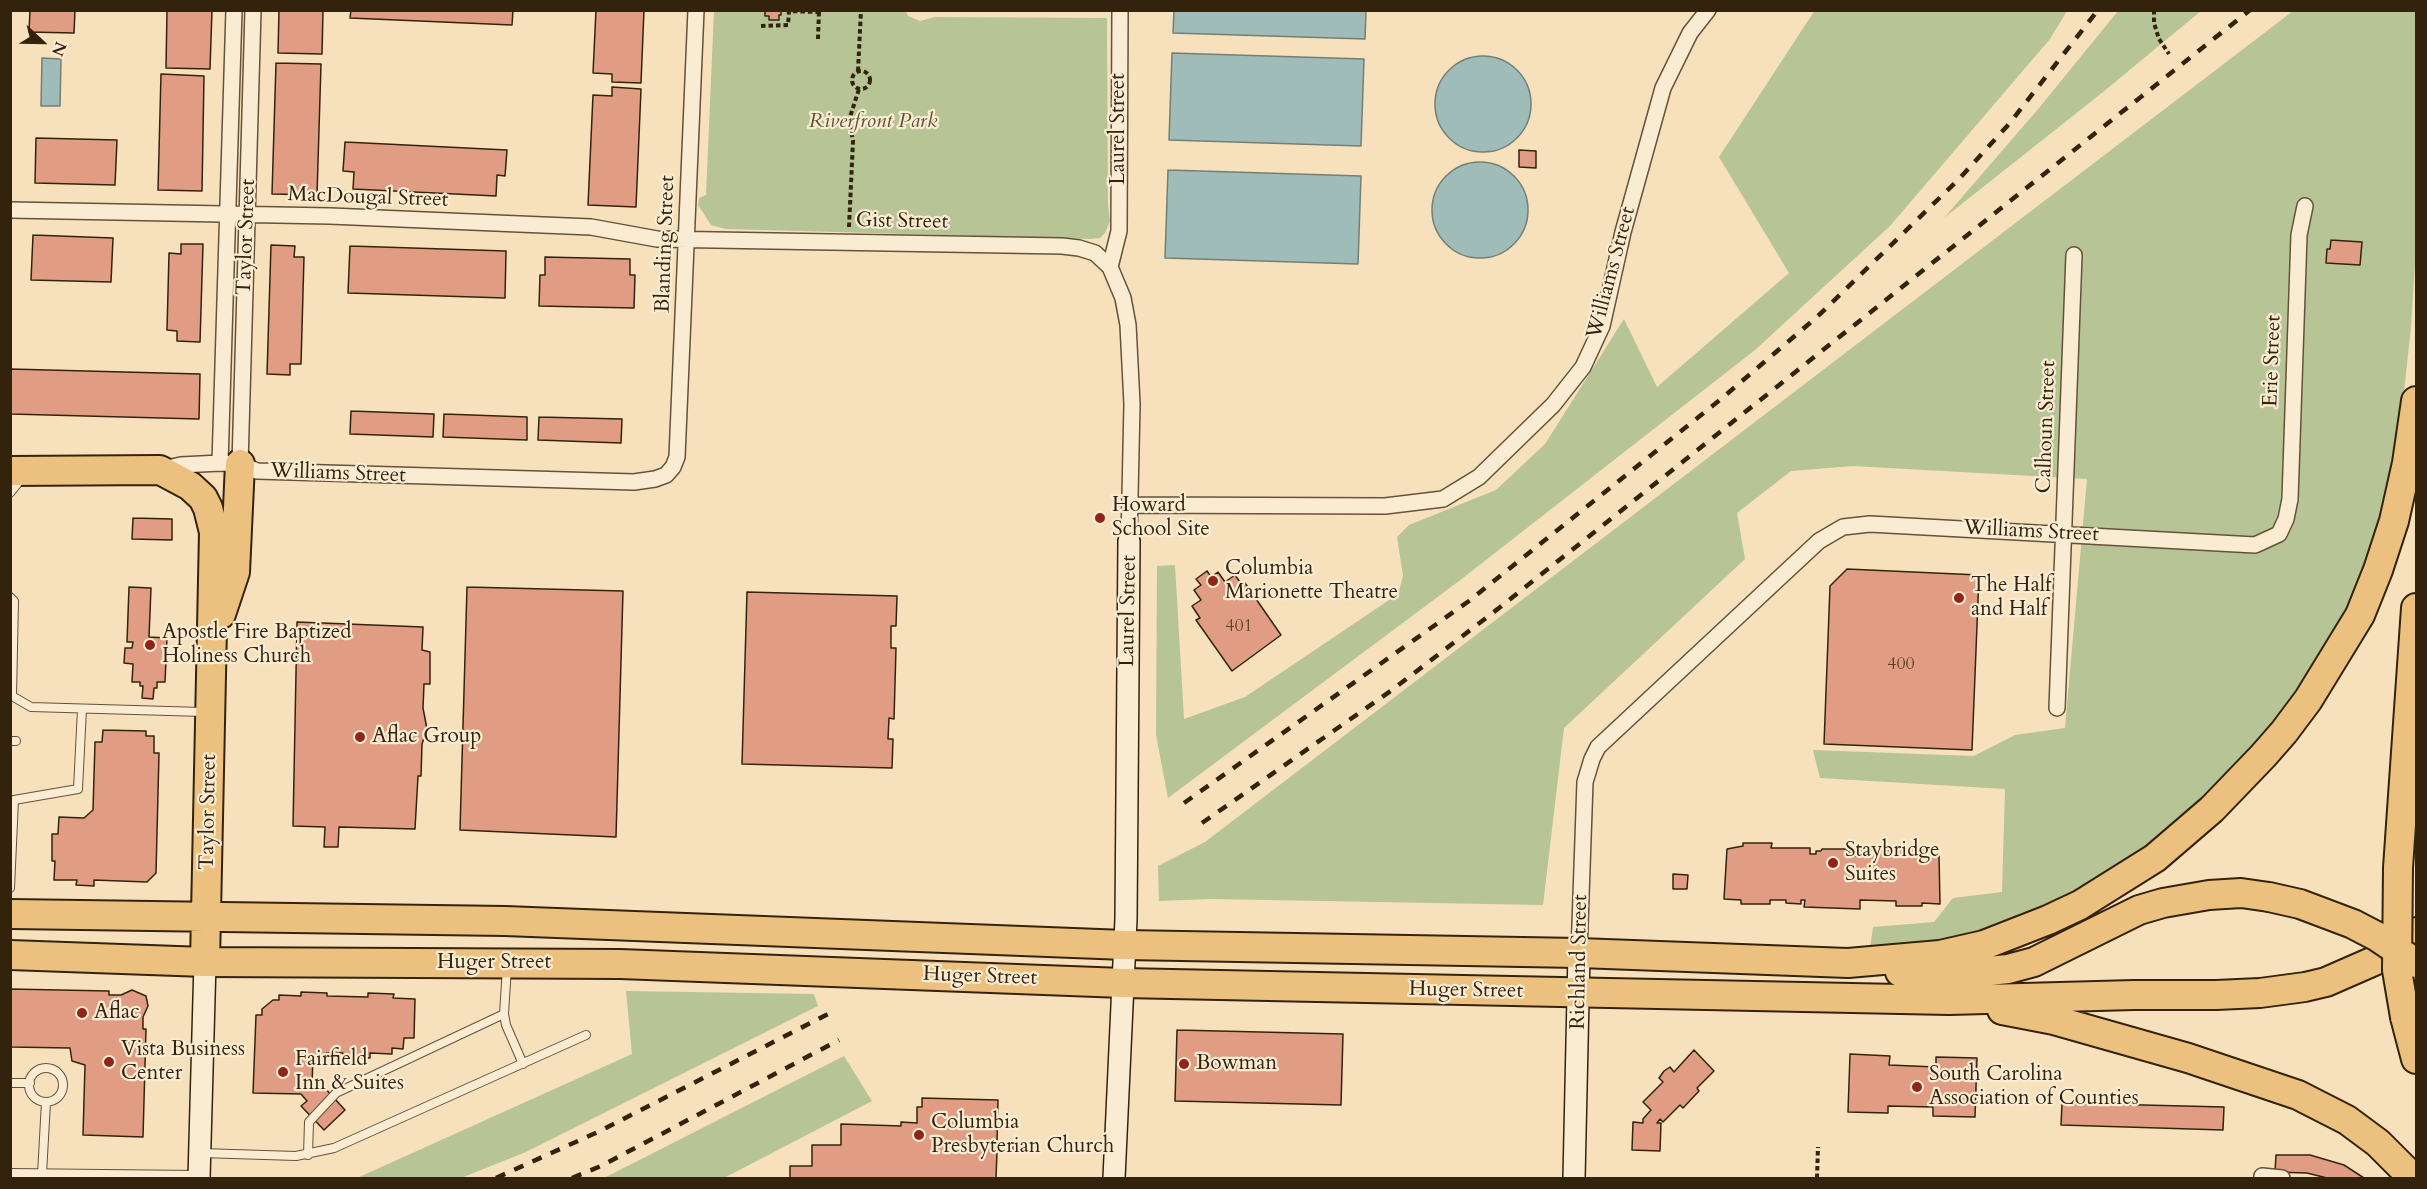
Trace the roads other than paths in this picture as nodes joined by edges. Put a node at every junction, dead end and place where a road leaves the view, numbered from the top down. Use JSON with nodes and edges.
{"nodes":[{"id":1,"x":234,"y":10,"type":"edge"},
{"id":2,"x":253,"y":10,"type":"edge"},
{"id":3,"x":696,"y":10,"type":"edge"},
{"id":4,"x":1120,"y":10,"type":"edge"},
{"id":5,"x":1708,"y":10,"type":"edge"},
{"id":6,"x":2305,"y":206,"type":"dead end"},
{"id":7,"x":10,"y":210,"type":"edge"},
{"id":8,"x":228,"y":215,"type":"junction"},
{"id":9,"x":247,"y":216,"type":"junction"},
{"id":10,"x":687,"y":240,"type":"junction"},
{"id":11,"x":2074,"y":255,"type":"dead end"},
{"id":12,"x":1110,"y":267,"type":"junction"},
{"id":13,"x":2416,"y":401,"type":"edge"},
{"id":14,"x":230,"y":464,"type":"junction"},
{"id":15,"x":160,"y":470,"type":"junction"},
{"id":16,"x":666,"y":475,"type":"joint"},
{"id":17,"x":16,"y":479,"type":"edge"},
{"id":18,"x":1131,"y":505,"type":"junction"},
{"id":19,"x":2286,"y":519,"type":"joint"},
{"id":20,"x":2065,"y":533,"type":"junction"},
{"id":21,"x":1130,"y":541,"type":"joint"},
{"id":22,"x":10,"y":597,"type":"edge"},
{"id":23,"x":2416,"y":608,"type":"edge"},
{"id":24,"x":212,"y":639,"type":"junction"},
{"id":25,"x":2057,"y":708,"type":"dead end"},
{"id":26,"x":82,"y":709,"type":"junction"},
{"id":27,"x":211,"y":712,"type":"junction"},
{"id":28,"x":1598,"y":747,"type":"joint"},
{"id":29,"x":11,"y":854,"type":"edge"},
{"id":30,"x":10,"y":888,"type":"edge"},
{"id":31,"x":10,"y":914,"type":"edge"},
{"id":32,"x":207,"y":916,"type":"junction"},
{"id":33,"x":2416,"y":932,"type":"edge"},
{"id":34,"x":1125,"y":945,"type":"junction"},
{"id":35,"x":1579,"y":953,"type":"junction"},
{"id":36,"x":10,"y":955,"type":"edge"},
{"id":37,"x":205,"y":962,"type":"junction"},
{"id":38,"x":507,"y":963,"type":"junction"},
{"id":39,"x":1848,"y":963,"type":"junction"},
{"id":40,"x":2416,"y":963,"type":"edge"},
{"id":41,"x":1123,"y":982,"type":"junction"},
{"id":42,"x":1579,"y":993,"type":"junction"},
{"id":43,"x":1949,"y":1000,"type":"junction"},
{"id":44,"x":504,"y":1014,"type":"junction"},
{"id":45,"x":586,"y":1035,"type":"dead end"},
{"id":46,"x":2416,"y":1059,"type":"edge"},
{"id":47,"x":523,"y":1064,"type":"junction"},
{"id":48,"x":10,"y":1083,"type":"edge"},
{"id":49,"x":30,"y":1083,"type":"junction"},
{"id":50,"x":46,"y":1102,"type":"junction"},
{"id":51,"x":200,"y":1153,"type":"junction"},
{"id":52,"x":308,"y":1155,"type":"junction"},
{"id":53,"x":10,"y":1173,"type":"edge"},
{"id":54,"x":42,"y":1174,"type":"junction"},
{"id":55,"x":199,"y":1177,"type":"edge"},
{"id":56,"x":1114,"y":1179,"type":"edge"},
{"id":57,"x":1574,"y":1179,"type":"edge"},
{"id":58,"x":2262,"y":1179,"type":"edge"},
{"id":59,"x":2282,"y":1179,"type":"edge"},
{"id":60,"x":2413,"y":1179,"type":"edge"}],
"edges":[{"from":1,"to":8,"type":"street","name":"Taylor Street"},
{"from":2,"to":9,"type":"street","name":"Taylor Street"},
{"from":3,"to":10,"type":"street","name":"Blanding Street"},
{"from":4,"to":12,"type":"street","name":"Laurel Street"},
{"from":5,"to":18,"type":"street","name":"Williams Street"},
{"from":6,"to":19,"type":"street","name":"Erie Street"},
{"from":7,"to":8,"type":"street","name":"MacDougal Street"},
{"from":8,"to":9,"type":"street","name":"MacDougal Street"},
{"from":8,"to":14,"type":"street","name":"Taylor Street"},
{"from":9,"to":10,"type":"street","name":"MacDougal Street"},
{"from":9,"to":14,"type":"street","name":"Taylor Street"},
{"from":10,"to":12,"type":"street","name":"Gist Street"},
{"from":10,"to":16,"type":"street","name":"Blanding Street"},
{"from":11,"to":20,"type":"street","name":"Calhoun Street"},
{"from":12,"to":18,"type":"street","name":"Laurel Street"},
{"from":13,"to":39,"type":"highway"},
{"from":14,"to":15,"type":"street","name":"Williams Street"},
{"from":14,"to":16,"type":"street","name":"Williams Street"},
{"from":14,"to":24,"type":"highway"},
{"from":15,"to":17,"type":"highway","name":"Williams Street"},
{"from":15,"to":24,"type":"highway","name":"Taylor Street"},
{"from":18,"to":21,"type":"street","name":"Laurel Street"},
{"from":19,"to":20,"type":"street","name":"Williams Street"},
{"from":20,"to":25,"type":"street","name":"Calhoun Street"},
{"from":20,"to":28,"type":"street","name":"Williams Street"},
{"from":21,"to":34,"type":"street","name":"Laurel Street"},
{"from":22,"to":26,"type":"lane"},
{"from":23,"to":46,"type":"highway","bridge":true},
{"from":24,"to":27,"type":"highway","name":"Taylor Street"},
{"from":26,"to":27,"type":"lane"},
{"from":26,"to":29,"type":"lane"},
{"from":27,"to":32,"type":"highway","name":"Taylor Street"},
{"from":28,"to":35,"type":"street","name":"Richland Street"},
{"from":29,"to":30,"type":"lane"},
{"from":31,"to":32,"type":"highway","name":"Huger Street"},
{"from":32,"to":34,"type":"highway","name":"Huger Street"},
{"from":32,"to":37,"type":"highway","name":"Taylor Street"},
{"from":33,"to":43,"type":"highway"},
{"from":34,"to":35,"type":"highway","name":"Huger Street"},
{"from":34,"to":41,"type":"street","name":"Laurel Street"},
{"from":35,"to":39,"type":"highway","name":"Huger Street"},
{"from":35,"to":42,"type":"street","name":"Richland Street"},
{"from":36,"to":37,"type":"highway","name":"Huger Street"},
{"from":37,"to":38,"type":"highway","name":"Huger Street"},
{"from":37,"to":51,"type":"street","name":"Taylor Street"},
{"from":38,"to":41,"type":"highway","name":"Huger Street"},
{"from":38,"to":44,"type":"lane"},
{"from":39,"to":40,"type":"highway","bridge":true},
{"from":41,"to":42,"type":"highway","name":"Huger Street"},
{"from":41,"to":56,"type":"street","name":"Laurel Street"},
{"from":42,"to":43,"type":"highway","name":"Huger Street"},
{"from":42,"to":57,"type":"street","name":"Richland Street"},
{"from":43,"to":60,"type":"highway"},
{"from":44,"to":47,"type":"lane"},
{"from":44,"to":52,"type":"lane"},
{"from":45,"to":47,"type":"lane"},
{"from":47,"to":52,"type":"lane"},
{"from":48,"to":49,"type":"lane"},
{"from":49,"to":50,"type":"lane"},
{"from":49,"to":50,"type":"lane"},
{"from":50,"to":54,"type":"lane"},
{"from":51,"to":52,"type":"lane"},
{"from":51,"to":55,"type":"street","name":"Taylor Street"},
{"from":53,"to":54,"type":"lane"},
{"from":54,"to":55,"type":"lane"},
{"from":58,"to":59,"type":"street"}]}
